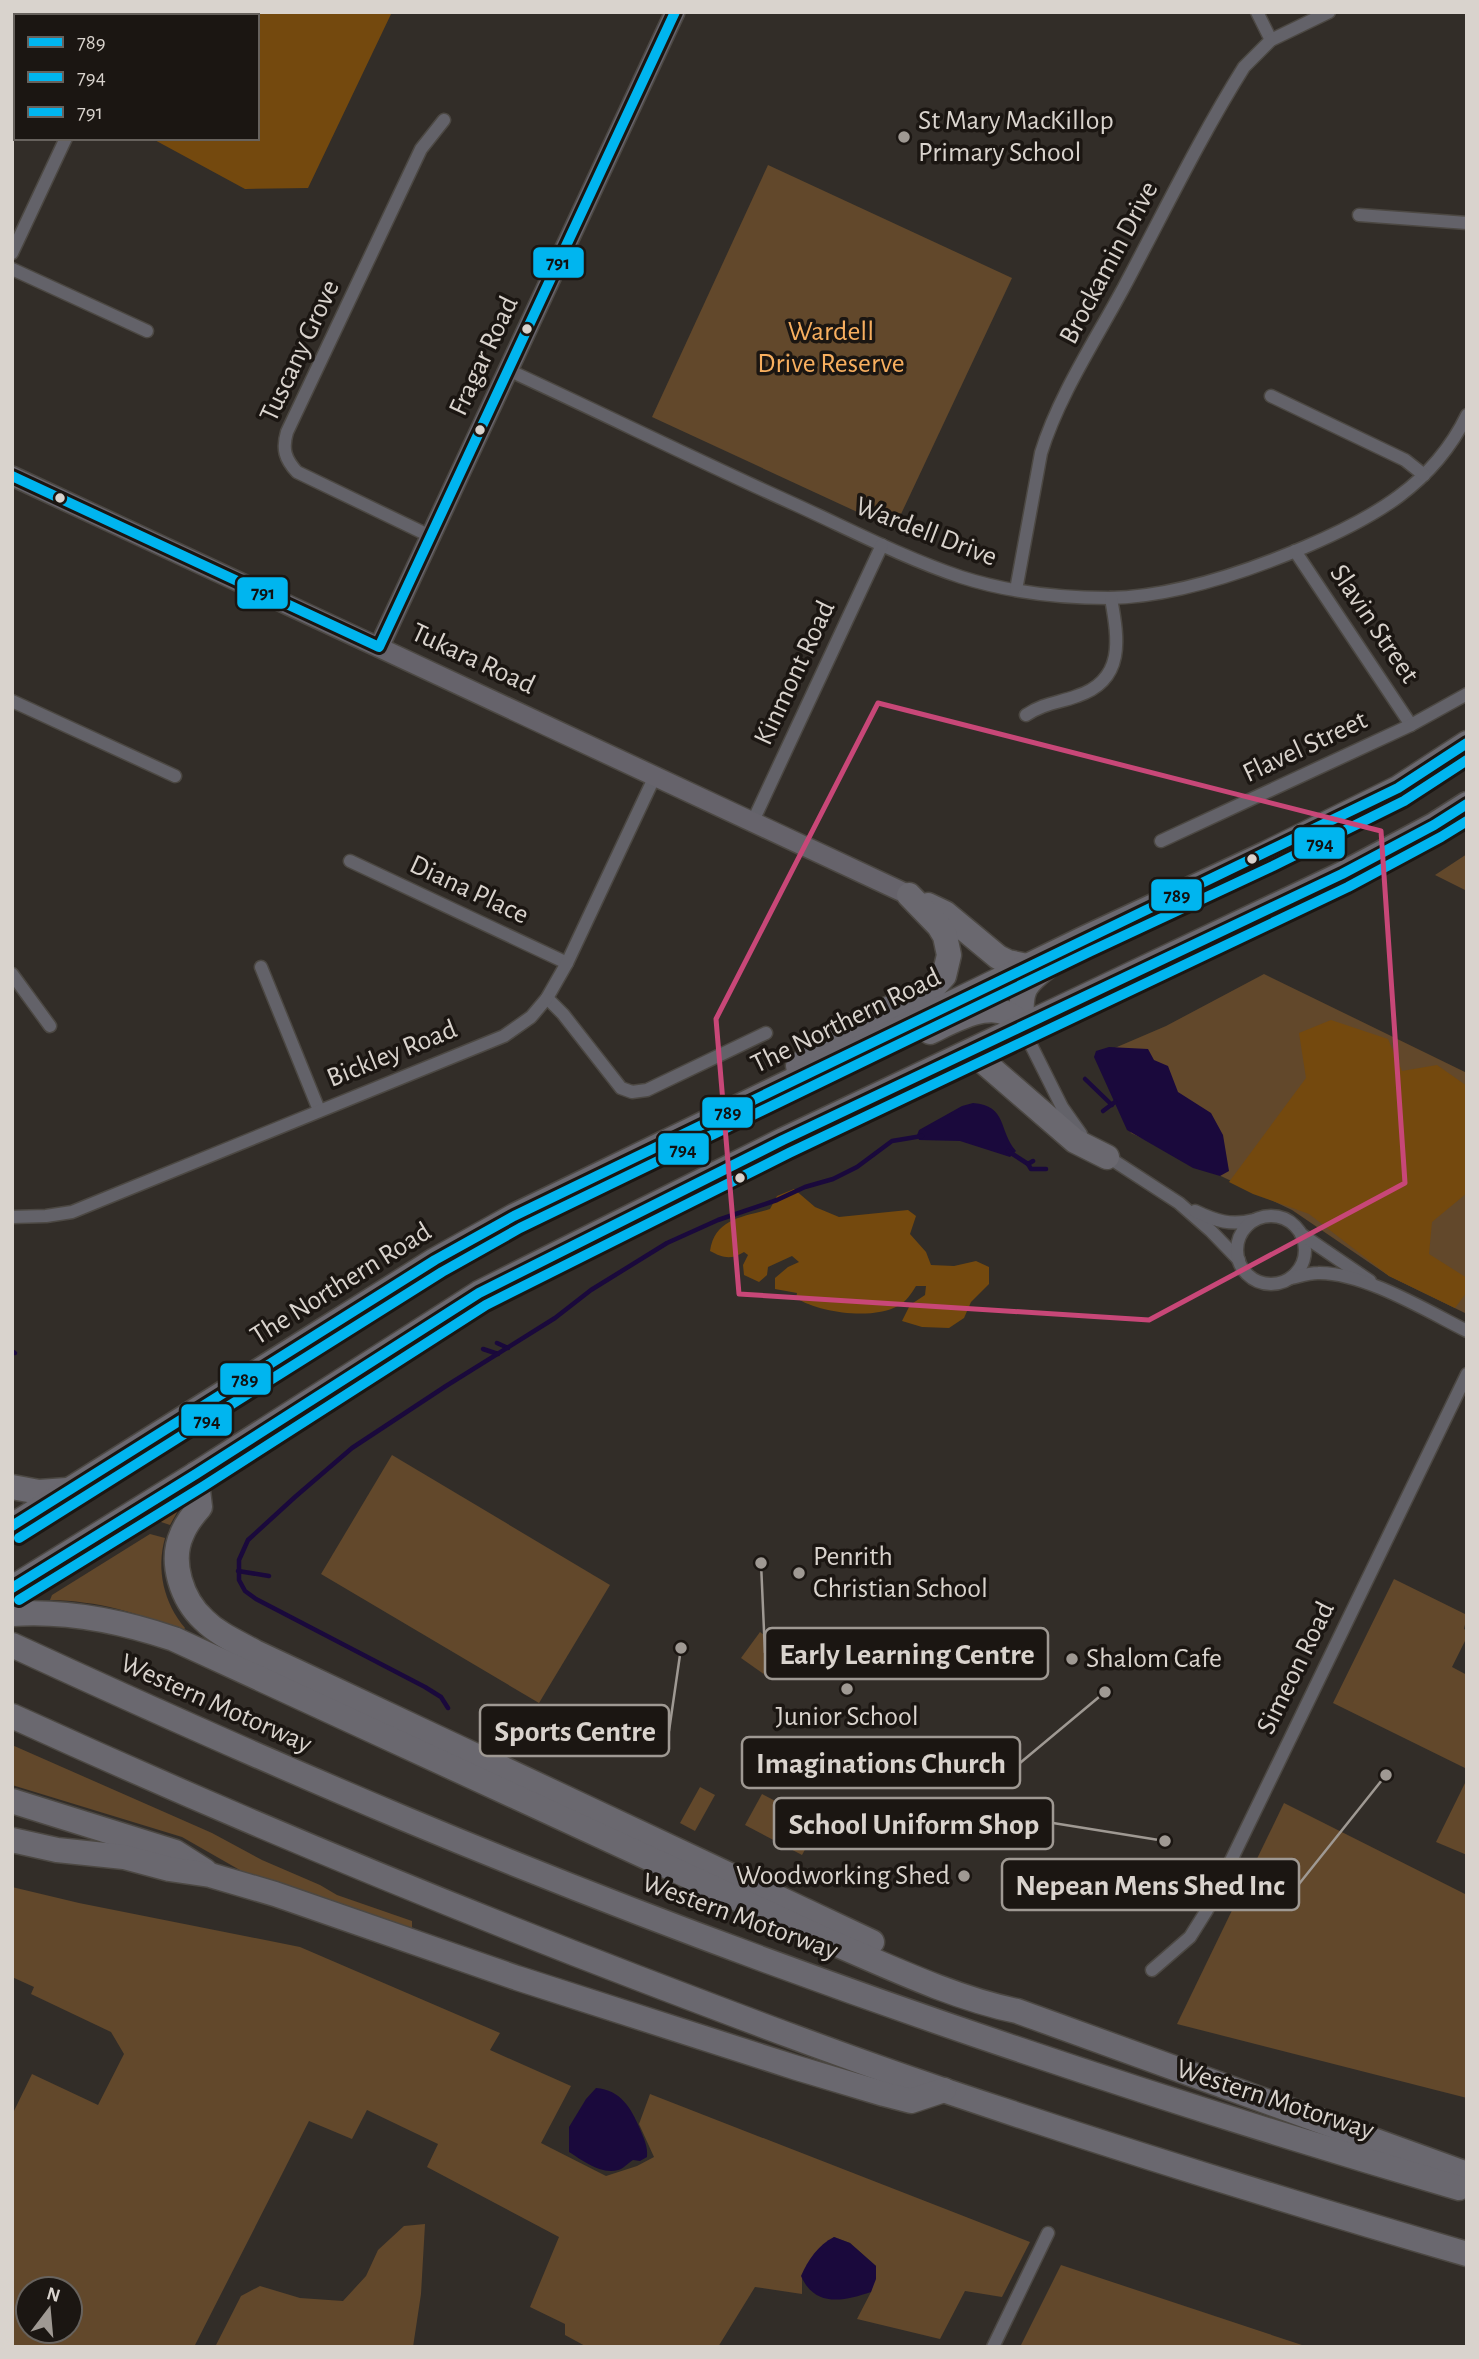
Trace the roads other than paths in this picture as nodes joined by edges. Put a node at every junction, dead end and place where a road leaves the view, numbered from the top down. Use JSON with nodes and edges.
{"nodes":[{"id":1,"x":675,"y":12,"type":"edge"},
{"id":2,"x":1257,"y":12,"type":"edge"},
{"id":3,"x":1329,"y":12,"type":"edge"},
{"id":4,"x":1272,"y":40,"type":"junction"},
{"id":5,"x":444,"y":120,"type":"dead end"},
{"id":6,"x":65,"y":140,"type":"edge"},
{"id":7,"x":1359,"y":215,"type":"dead end"},
{"id":8,"x":1467,"y":223,"type":"edge"},
{"id":9,"x":12,"y":253,"type":"edge"},
{"id":10,"x":12,"y":269,"type":"edge"},
{"id":11,"x":146,"y":331,"type":"dead end"},
{"id":12,"x":508,"y":370,"type":"junction"},
{"id":13,"x":1271,"y":396,"type":"dead end"},
{"id":14,"x":1467,"y":415,"type":"edge"},
{"id":15,"x":1424,"y":475,"type":"junction"},
{"id":16,"x":12,"y":476,"type":"edge"},
{"id":17,"x":430,"y":536,"type":"junction"},
{"id":18,"x":882,"y":545,"type":"junction"},
{"id":19,"x":1295,"y":551,"type":"junction"},
{"id":20,"x":1016,"y":590,"type":"junction"},
{"id":21,"x":1111,"y":598,"type":"junction"},
{"id":22,"x":379,"y":646,"type":"junction"},
{"id":23,"x":1467,"y":694,"type":"edge"},
{"id":24,"x":12,"y":701,"type":"edge"},
{"id":25,"x":1026,"y":715,"type":"dead end"},
{"id":26,"x":1411,"y":725,"type":"junction"},
{"id":27,"x":1467,"y":743,"type":"edge"},
{"id":28,"x":175,"y":776,"type":"dead end"},
{"id":29,"x":655,"y":776,"type":"junction"},
{"id":30,"x":1467,"y":804,"type":"edge"},
{"id":31,"x":753,"y":821,"type":"junction"},
{"id":32,"x":1161,"y":841,"type":"dead end"},
{"id":33,"x":350,"y":861,"type":"dead end"},
{"id":34,"x":909,"y":895,"type":"junction"},
{"id":35,"x":1083,"y":939,"type":"junction"},
{"id":36,"x":567,"y":963,"type":"junction"},
{"id":37,"x":1027,"y":966,"type":"junction"},
{"id":38,"x":261,"y":967,"type":"dead end"},
{"id":39,"x":12,"y":974,"type":"edge"},
{"id":40,"x":547,"y":998,"type":"junction"},
{"id":41,"x":50,"y":1026,"type":"dead end"},
{"id":42,"x":1022,"y":1027,"type":"junction"},
{"id":43,"x":766,"y":1033,"type":"dead end"},
{"id":44,"x":971,"y":1051,"type":"junction"},
{"id":45,"x":756,"y":1098,"type":"junction"},
{"id":46,"x":319,"y":1110,"type":"junction"},
{"id":47,"x":1107,"y":1157,"type":"junction"},
{"id":48,"x":1179,"y":1203,"type":"junction"},
{"id":49,"x":12,"y":1217,"type":"edge"},
{"id":50,"x":1257,"y":1220,"type":"junction"},
{"id":51,"x":1301,"y":1234,"type":"junction"},
{"id":52,"x":1239,"y":1260,"type":"junction"},
{"id":53,"x":1291,"y":1278,"type":"junction"},
{"id":54,"x":1381,"y":1289,"type":"junction"},
{"id":55,"x":1467,"y":1331,"type":"edge"},
{"id":56,"x":1467,"y":1374,"type":"edge"},
{"id":57,"x":196,"y":1474,"type":"junction"},
{"id":58,"x":12,"y":1487,"type":"edge"},
{"id":59,"x":69,"y":1490,"type":"junction"},
{"id":60,"x":12,"y":1526,"type":"edge"},
{"id":61,"x":16,"y":1584,"type":"edge"},
{"id":62,"x":14,"y":1614,"type":"edge"},
{"id":63,"x":12,"y":1645,"type":"edge"},
{"id":64,"x":12,"y":1716,"type":"edge"},
{"id":65,"x":12,"y":1801,"type":"edge"},
{"id":66,"x":12,"y":1840,"type":"edge"},
{"id":67,"x":210,"y":1875,"type":"junction"},
{"id":68,"x":1152,"y":1970,"type":"dead end"},
{"id":69,"x":1017,"y":2011,"type":"junction"},
{"id":70,"x":944,"y":2091,"type":"junction"},
{"id":71,"x":1467,"y":2174,"type":"edge"},
{"id":72,"x":1467,"y":2191,"type":"edge"},
{"id":73,"x":1048,"y":2233,"type":"dead end"},
{"id":74,"x":1467,"y":2254,"type":"edge"},
{"id":75,"x":993,"y":2347,"type":"edge"}],
"edges":[{"from":1,"to":12,"type":"street","name":"Fragar Road"},
{"from":2,"to":4,"type":"street"},
{"from":3,"to":4,"type":"street","name":"Brockamin Drive"},
{"from":4,"to":20,"type":"street","name":"Brockamin Drive"},
{"from":5,"to":17,"type":"street","name":"Tuscany Grove"},
{"from":6,"to":9,"type":"street"},
{"from":7,"to":8,"type":"street"},
{"from":10,"to":11,"type":"street"},
{"from":12,"to":17,"type":"street","name":"Fragar Road"},
{"from":12,"to":18,"type":"street","name":"Wardell Drive"},
{"from":13,"to":15,"type":"street"},
{"from":14,"to":15,"type":"street","name":"Wardell Drive"},
{"from":15,"to":19,"type":"street","name":"Wardell Drive"},
{"from":16,"to":22,"type":"street","name":"Tukara Road"},
{"from":17,"to":22,"type":"street","name":"Fragar Road"},
{"from":18,"to":20,"type":"street","name":"Wardell Drive"},
{"from":18,"to":31,"type":"street","name":"Kinmont Road"},
{"from":19,"to":21,"type":"street","name":"Wardell Drive"},
{"from":19,"to":26,"type":"street","name":"Slavin Street"},
{"from":20,"to":21,"type":"street","name":"Wardell Drive"},
{"from":21,"to":25,"type":"street"},
{"from":22,"to":29,"type":"street","name":"Tukara Road"},
{"from":23,"to":26,"type":"street","name":"Flavel Street"},
{"from":24,"to":28,"type":"street"},
{"from":26,"to":32,"type":"street","name":"Flavel Street"},
{"from":27,"to":35,"type":"highway","name":"The Northern Road"},
{"from":29,"to":31,"type":"street","name":"Tukara Road"},
{"from":29,"to":36,"type":"street","name":"Bickley Road"},
{"from":30,"to":42,"type":"highway"},
{"from":31,"to":34,"type":"street","name":"Tukara Road"},
{"from":33,"to":36,"type":"street","name":"Diana Place"},
{"from":34,"to":37,"type":"highway"},
{"from":34,"to":45,"type":"highway"},
{"from":35,"to":37,"type":"highway","name":"The Northern Road"},
{"from":35,"to":42,"type":"highway"},
{"from":36,"to":40,"type":"street","name":"Bickley Road"},
{"from":37,"to":45,"type":"highway","name":"The Northern Road"},
{"from":38,"to":46,"type":"street"},
{"from":39,"to":41,"type":"street"},
{"from":40,"to":43,"type":"street"},
{"from":40,"to":46,"type":"street","name":"Bickley Road"},
{"from":42,"to":44,"type":"highway"},
{"from":42,"to":45,"type":"highway"},
{"from":42,"to":47,"type":"street"},
{"from":44,"to":47,"type":"highway"},
{"from":44,"to":57,"type":"highway"},
{"from":45,"to":59,"type":"highway","name":"The Northern Road"},
{"from":46,"to":49,"type":"street","name":"Bickley Road"},
{"from":47,"to":48,"type":"street"},
{"from":48,"to":50,"type":"street"},
{"from":48,"to":52,"type":"street"},
{"from":50,"to":51,"type":"street"},
{"from":50,"to":52,"type":"street"},
{"from":51,"to":53,"type":"street"},
{"from":51,"to":54,"type":"street"},
{"from":52,"to":53,"type":"street"},
{"from":53,"to":54,"type":"street"},
{"from":54,"to":55,"type":"street"},
{"from":56,"to":68,"type":"street","name":"Simeon Road"},
{"from":57,"to":61,"type":"highway"},
{"from":57,"to":69,"type":"highway"},
{"from":58,"to":59,"type":"highway"},
{"from":59,"to":60,"type":"highway","name":"The Northern Road"},
{"from":62,"to":69,"type":"highway"},
{"from":63,"to":72,"type":"highway","name":"Western Motorway"},
{"from":64,"to":70,"type":"highway"},
{"from":65,"to":67,"type":"highway"},
{"from":66,"to":67,"type":"highway"},
{"from":67,"to":70,"type":"highway"},
{"from":69,"to":71,"type":"highway"},
{"from":70,"to":74,"type":"highway"},
{"from":73,"to":75,"type":"street"}]}
